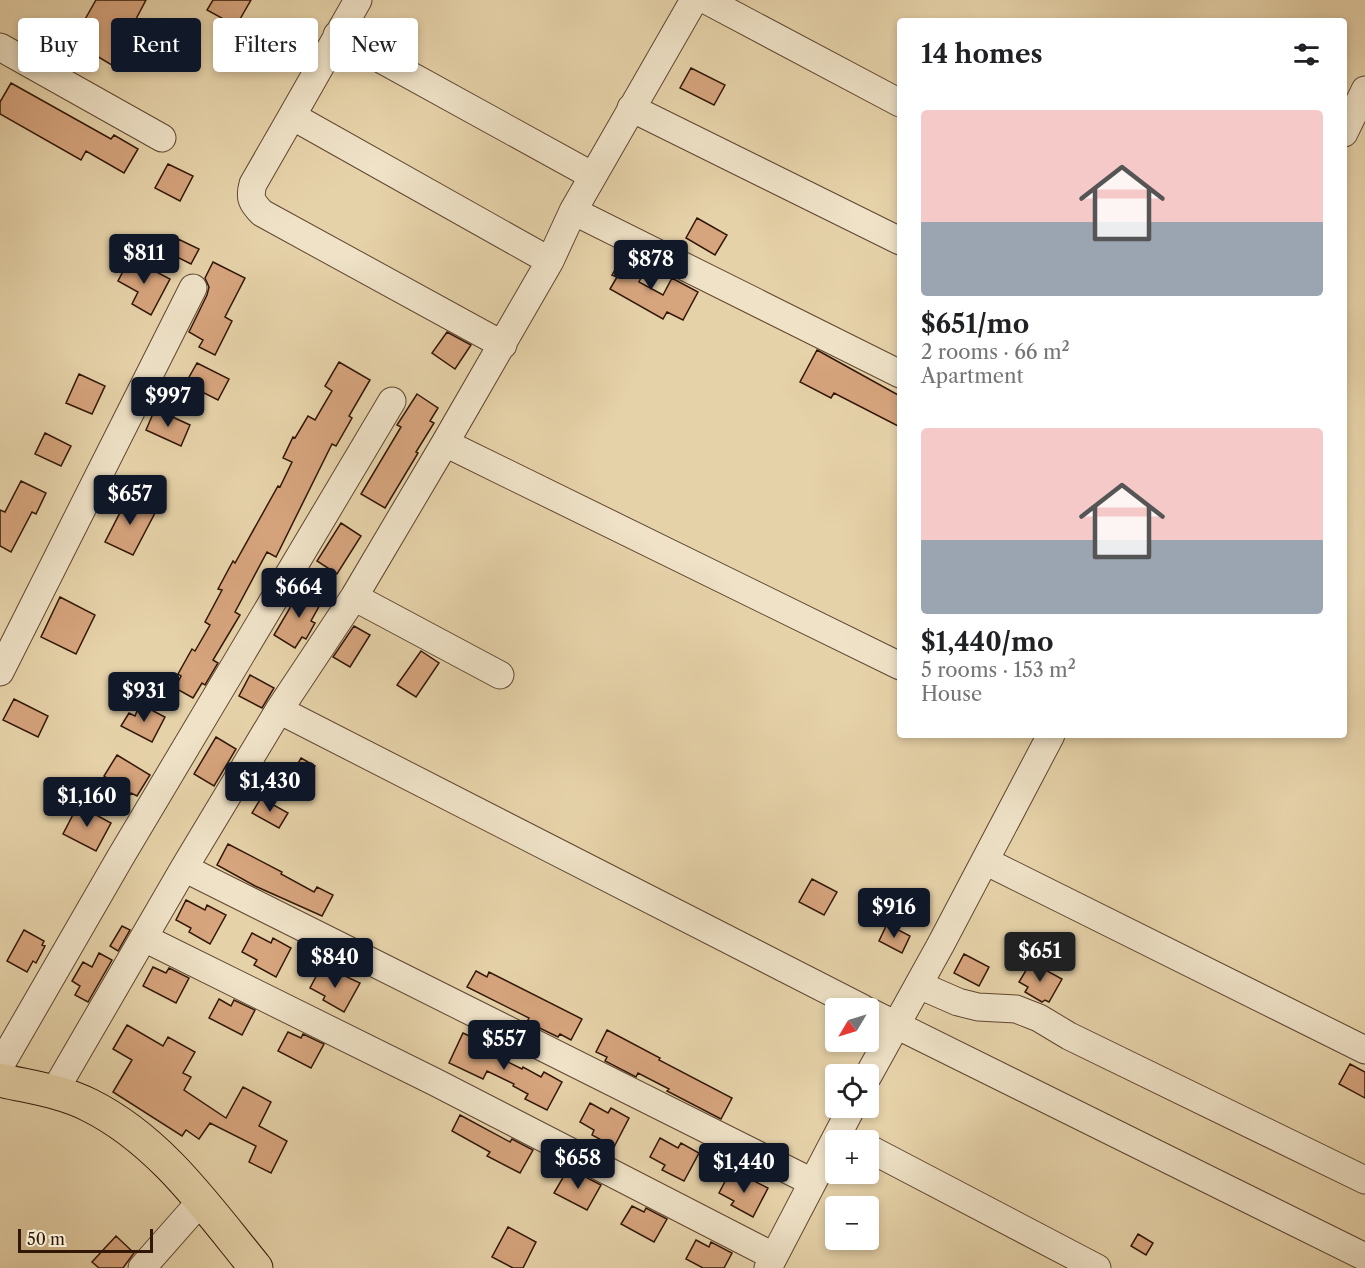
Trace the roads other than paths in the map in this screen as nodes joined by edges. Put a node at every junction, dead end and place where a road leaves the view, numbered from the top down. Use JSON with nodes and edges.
{"nodes":[{"id":1,"x":358,"y":0,"type":"edge"},
{"id":2,"x":694,"y":0,"type":"edge"},
{"id":3,"x":706,"y":0,"type":"edge"},
{"id":4,"x":347,"y":18,"type":"edge"},
{"id":5,"x":0,"y":47,"type":"edge"},
{"id":6,"x":330,"y":48,"type":"edge"},
{"id":7,"x":404,"y":72,"type":"edge"},
{"id":8,"x":1365,"y":90,"type":"edge"},
{"id":9,"x":897,"y":101,"type":"edge"},
{"id":10,"x":631,"y":108,"type":"junction"},
{"id":11,"x":292,"y":116,"type":"junction"},
{"id":12,"x":1347,"y":127,"type":"edge"},
{"id":13,"x":162,"y":138,"type":"dead end"},
{"id":14,"x":593,"y":176,"type":"junction"},
{"id":15,"x":573,"y":211,"type":"junction"},
{"id":16,"x":897,"y":240,"type":"edge"},
{"id":17,"x":550,"y":261,"type":"junction"},
{"id":18,"x":193,"y":288,"type":"dead end"},
{"id":19,"x":502,"y":345,"type":"junction"},
{"id":20,"x":897,"y":373,"type":"edge"},
{"id":21,"x":393,"y":401,"type":"dead end"},
{"id":22,"x":445,"y":443,"type":"junction"},
{"id":23,"x":354,"y":597,"type":"junction"},
{"id":24,"x":897,"y":665,"type":"edge"},
{"id":25,"x":0,"y":672,"type":"edge"},
{"id":26,"x":500,"y":675,"type":"dead end"},
{"id":27,"x":279,"y":710,"type":"junction"},
{"id":28,"x":1046,"y":738,"type":"edge"},
{"id":29,"x":985,"y":861,"type":"junction"},
{"id":30,"x":184,"y":868,"type":"junction"},
{"id":31,"x":144,"y":938,"type":"junction"},
{"id":32,"x":919,"y":985,"type":"junction"},
{"id":33,"x":842,"y":998,"type":"edge"},
{"id":34,"x":879,"y":1016,"type":"edge"},
{"id":35,"x":896,"y":1025,"type":"junction"},
{"id":36,"x":1365,"y":1050,"type":"edge"},
{"id":37,"x":875,"y":1064,"type":"edge"},
{"id":38,"x":0,"y":1066,"type":"edge"},
{"id":39,"x":0,"y":1080,"type":"edge"},
{"id":40,"x":54,"y":1092,"type":"junction"},
{"id":41,"x":879,"y":1154,"type":"edge"},
{"id":42,"x":825,"y":1164,"type":"edge"},
{"id":43,"x":1365,"y":1180,"type":"edge"},
{"id":44,"x":812,"y":1182,"type":"junction"},
{"id":45,"x":201,"y":1201,"type":"junction"},
{"id":46,"x":1365,"y":1257,"type":"edge"},
{"id":47,"x":770,"y":1262,"type":"edge"},
{"id":48,"x":142,"y":1268,"type":"edge"},
{"id":49,"x":256,"y":1268,"type":"edge"},
{"id":50,"x":1096,"y":1268,"type":"edge"}],
"edges":[{"from":1,"to":4,"type":"street"},
{"from":2,"to":10,"type":"street"},
{"from":3,"to":9,"type":"street"},
{"from":5,"to":13,"type":"street"},
{"from":6,"to":11,"type":"street"},
{"from":7,"to":14,"type":"street"},
{"from":8,"to":12,"type":"street"},
{"from":10,"to":14,"type":"street"},
{"from":10,"to":16,"type":"street"},
{"from":11,"to":17,"type":"street"},
{"from":11,"to":19,"type":"street"},
{"from":14,"to":15,"type":"street"},
{"from":15,"to":17,"type":"street"},
{"from":15,"to":20,"type":"street"},
{"from":17,"to":19,"type":"street"},
{"from":18,"to":25,"type":"street"},
{"from":19,"to":22,"type":"street"},
{"from":21,"to":38,"type":"street"},
{"from":22,"to":23,"type":"street"},
{"from":22,"to":24,"type":"street"},
{"from":23,"to":26,"type":"street"},
{"from":23,"to":27,"type":"street"},
{"from":27,"to":30,"type":"street"},
{"from":27,"to":33,"type":"street"},
{"from":28,"to":29,"type":"street"},
{"from":29,"to":32,"type":"street"},
{"from":29,"to":36,"type":"street"},
{"from":30,"to":31,"type":"street"},
{"from":30,"to":44,"type":"street"},
{"from":31,"to":40,"type":"street"},
{"from":31,"to":47,"type":"street"},
{"from":32,"to":35,"type":"street"},
{"from":32,"to":43,"type":"street"},
{"from":34,"to":35,"type":"street"},
{"from":35,"to":37,"type":"street"},
{"from":35,"to":46,"type":"street"},
{"from":39,"to":40,"type":"main road"},
{"from":40,"to":45,"type":"main road"},
{"from":41,"to":50,"type":"street"},
{"from":42,"to":44,"type":"street"},
{"from":44,"to":47,"type":"street"},
{"from":45,"to":48,"type":"street"},
{"from":45,"to":49,"type":"main road"}]}
